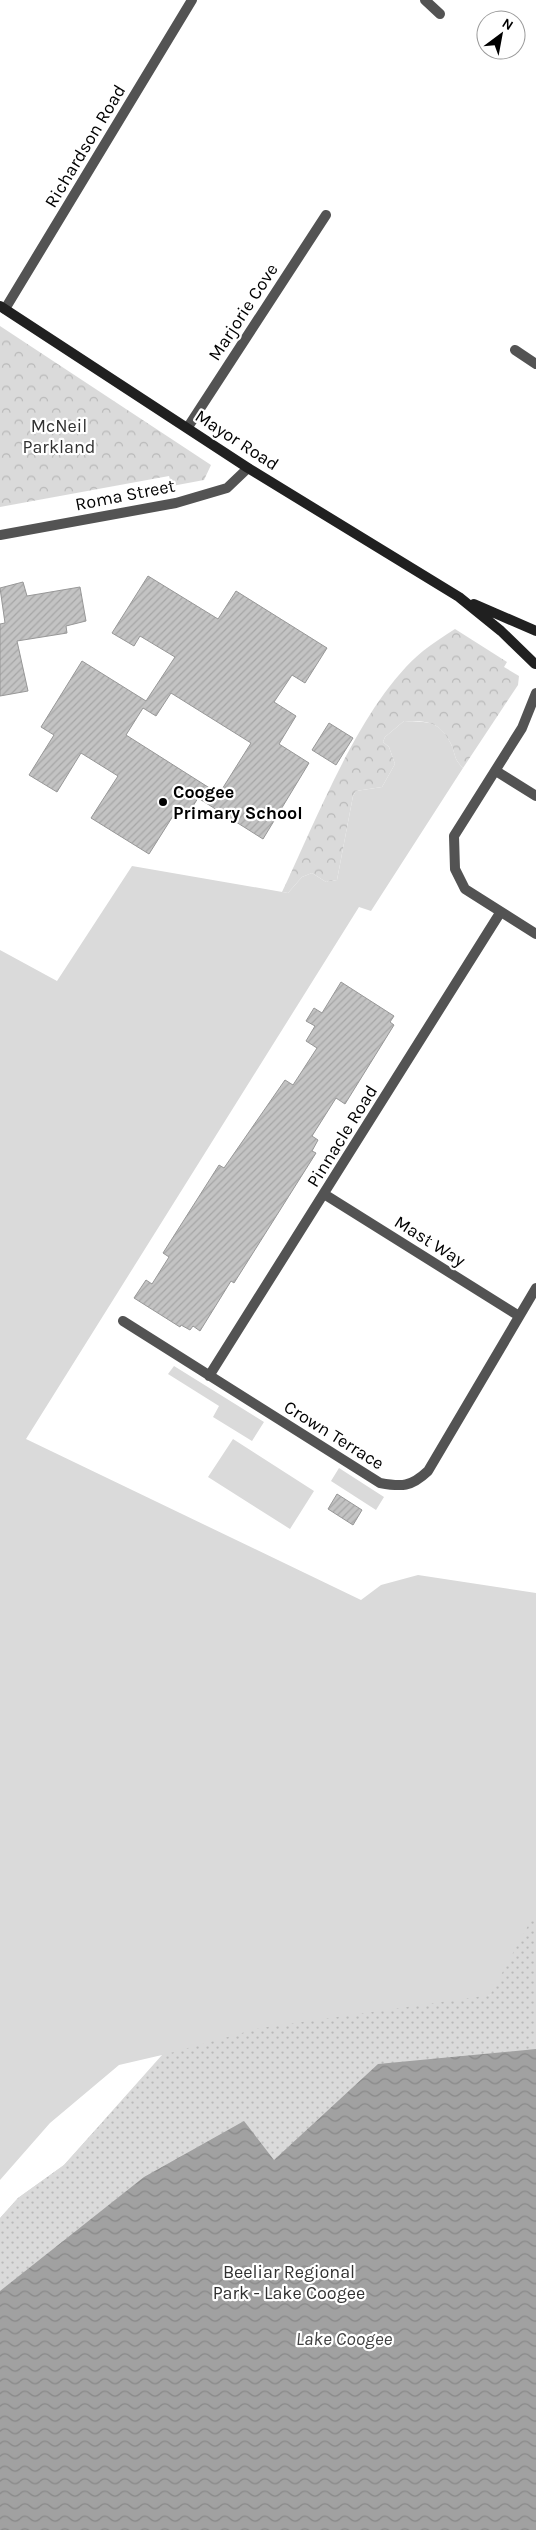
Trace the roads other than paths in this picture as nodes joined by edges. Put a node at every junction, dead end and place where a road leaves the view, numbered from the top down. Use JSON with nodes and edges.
{"nodes":[{"id":1,"x":192,"y":0,"type":"edge"},
{"id":2,"x":425,"y":0,"type":"edge"},
{"id":3,"x":440,"y":14,"type":"dead end"},
{"id":4,"x":326,"y":215,"type":"dead end"},
{"id":5,"x":2,"y":307,"type":"edge"},
{"id":6,"x":515,"y":350,"type":"dead end"},
{"id":7,"x":536,"y":364,"type":"edge"},
{"id":8,"x":188,"y":427,"type":"junction"},
{"id":9,"x":248,"y":468,"type":"junction"},
{"id":10,"x":0,"y":535,"type":"edge"},
{"id":11,"x":459,"y":597,"type":"junction"},
{"id":12,"x":536,"y":631,"type":"edge"},
{"id":13,"x":536,"y":665,"type":"edge"},
{"id":14,"x":536,"y":693,"type":"edge"},
{"id":15,"x":536,"y":715,"type":"edge"},
{"id":16,"x":522,"y":728,"type":"junction"},
{"id":17,"x":496,"y":771,"type":"junction"},
{"id":18,"x":536,"y":796,"type":"edge"},
{"id":19,"x":500,"y":913,"type":"junction"},
{"id":20,"x":536,"y":934,"type":"edge"},
{"id":21,"x":324,"y":1194,"type":"junction"},
{"id":22,"x":536,"y":1288,"type":"edge"},
{"id":23,"x":518,"y":1316,"type":"junction"},
{"id":24,"x":122,"y":1321,"type":"dead end"},
{"id":25,"x":209,"y":1376,"type":"junction"}],
"edges":[{"from":1,"to":5,"type":"street","name":"Richardson Road"},
{"from":2,"to":3,"type":"street"},
{"from":4,"to":8,"type":"street","name":"Marjorie Cove"},
{"from":5,"to":8,"type":"main road","name":"Mayor Road"},
{"from":6,"to":7,"type":"street"},
{"from":8,"to":9,"type":"main road","name":"Mayor Road"},
{"from":9,"to":10,"type":"street","name":"Roma Street"},
{"from":9,"to":11,"type":"main road","name":"Mayor Road"},
{"from":11,"to":12,"type":"main road","name":"Mayor Road"},
{"from":11,"to":13,"type":"main road","name":"Mayor Road"},
{"from":14,"to":16,"type":"street"},
{"from":15,"to":16,"type":"street"},
{"from":16,"to":17,"type":"street"},
{"from":17,"to":18,"type":"street"},
{"from":17,"to":19,"type":"street"},
{"from":19,"to":20,"type":"street"},
{"from":19,"to":21,"type":"street","name":"Pinnacle Road"},
{"from":21,"to":23,"type":"street","name":"Mast Way"},
{"from":21,"to":25,"type":"street","name":"Pinnacle Road"},
{"from":22,"to":23,"type":"street","name":"Crown Terrace"},
{"from":23,"to":25,"type":"street","name":"Crown Terrace"},
{"from":24,"to":25,"type":"street","name":"Crown Terrace"}]}
